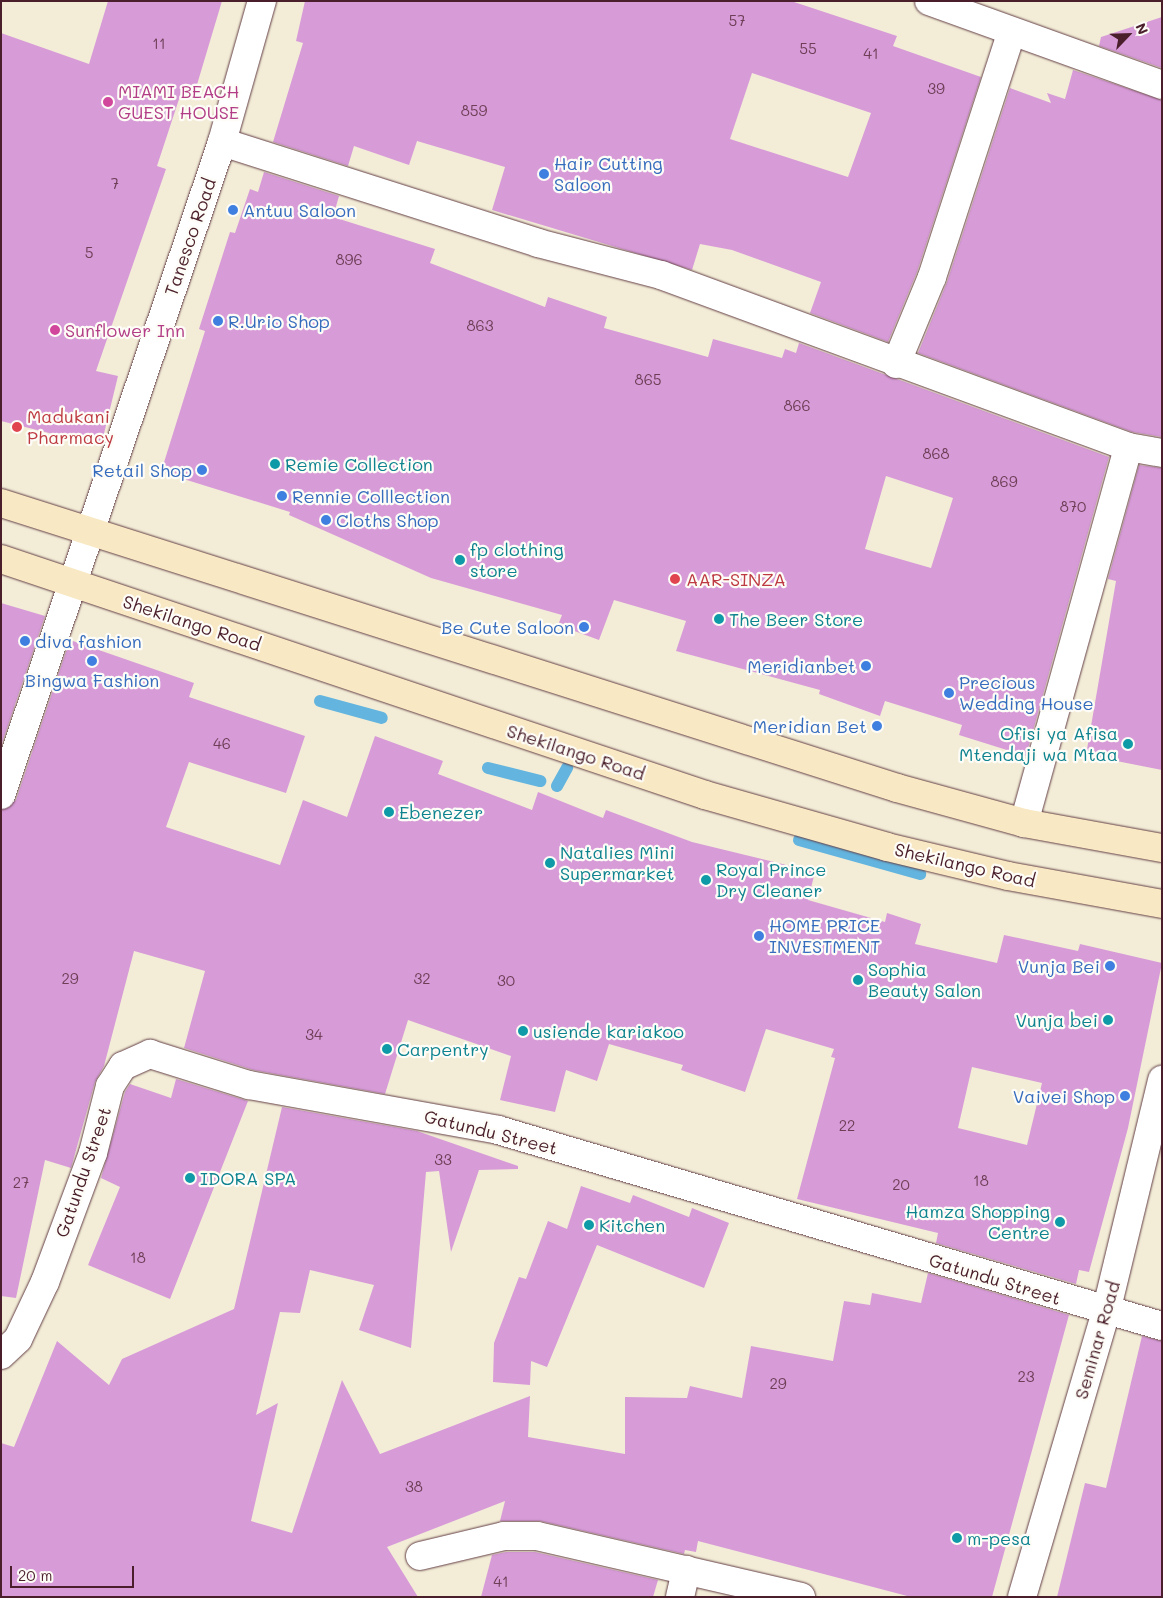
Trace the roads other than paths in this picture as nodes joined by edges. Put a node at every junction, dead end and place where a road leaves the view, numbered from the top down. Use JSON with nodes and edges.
{"nodes":[{"id":1,"x":262,"y":1,"type":"edge"},
{"id":2,"x":929,"y":1,"type":"edge"},
{"id":3,"x":1011,"y":34,"type":"junction"},
{"id":4,"x":1162,"y":85,"type":"edge"},
{"id":5,"x":222,"y":142,"type":"junction"},
{"id":6,"x":896,"y":364,"type":"junction"},
{"id":7,"x":1128,"y":447,"type":"junction"},
{"id":8,"x":1162,"y":454,"type":"edge"},
{"id":9,"x":1,"y":503,"type":"edge"},
{"id":10,"x":88,"y":531,"type":"junction"},
{"id":11,"x":1,"y":559,"type":"edge"},
{"id":12,"x":73,"y":584,"type":"junction"},
{"id":13,"x":1,"y":795,"type":"edge"},
{"id":14,"x":1024,"y":823,"type":"junction"},
{"id":15,"x":1162,"y":848,"type":"edge"},
{"id":16,"x":1162,"y":904,"type":"edge"},
{"id":17,"x":1162,"y":1080,"type":"edge"},
{"id":18,"x":1106,"y":1312,"type":"junction"},
{"id":19,"x":1162,"y":1326,"type":"edge"},
{"id":20,"x":1,"y":1355,"type":"edge"},
{"id":21,"x":420,"y":1556,"type":"dead end"},
{"id":22,"x":686,"y":1570,"type":"junction"},
{"id":23,"x":680,"y":1597,"type":"edge"},
{"id":24,"x":801,"y":1597,"type":"edge"},
{"id":25,"x":1022,"y":1597,"type":"edge"}],
"edges":[{"from":1,"to":5,"type":"street","name":"Tanesco Road"},
{"from":2,"to":3,"type":"street"},
{"from":3,"to":4,"type":"street"},
{"from":3,"to":6,"type":"street"},
{"from":5,"to":6,"type":"street"},
{"from":5,"to":10,"type":"street","name":"Tanesco Road"},
{"from":6,"to":7,"type":"street"},
{"from":7,"to":8,"type":"street"},
{"from":7,"to":14,"type":"street"},
{"from":9,"to":10,"type":"main road"},
{"from":10,"to":12,"type":"street","name":"Tanesco Road"},
{"from":10,"to":14,"type":"main road"},
{"from":11,"to":12,"type":"main road","name":"Shekilango Road"},
{"from":12,"to":13,"type":"street","name":"Tanesco Road"},
{"from":12,"to":16,"type":"main road","name":"Shekilango Road"},
{"from":14,"to":15,"type":"main road"},
{"from":17,"to":18,"type":"street","name":"Seminar Road"},
{"from":18,"to":19,"type":"street","name":"Gatundu Street"},
{"from":18,"to":20,"type":"street","name":"Gatundu Street"},
{"from":18,"to":25,"type":"street","name":"Seminar Road"},
{"from":21,"to":22,"type":"street"},
{"from":22,"to":23,"type":"street"},
{"from":22,"to":24,"type":"street"}]}
